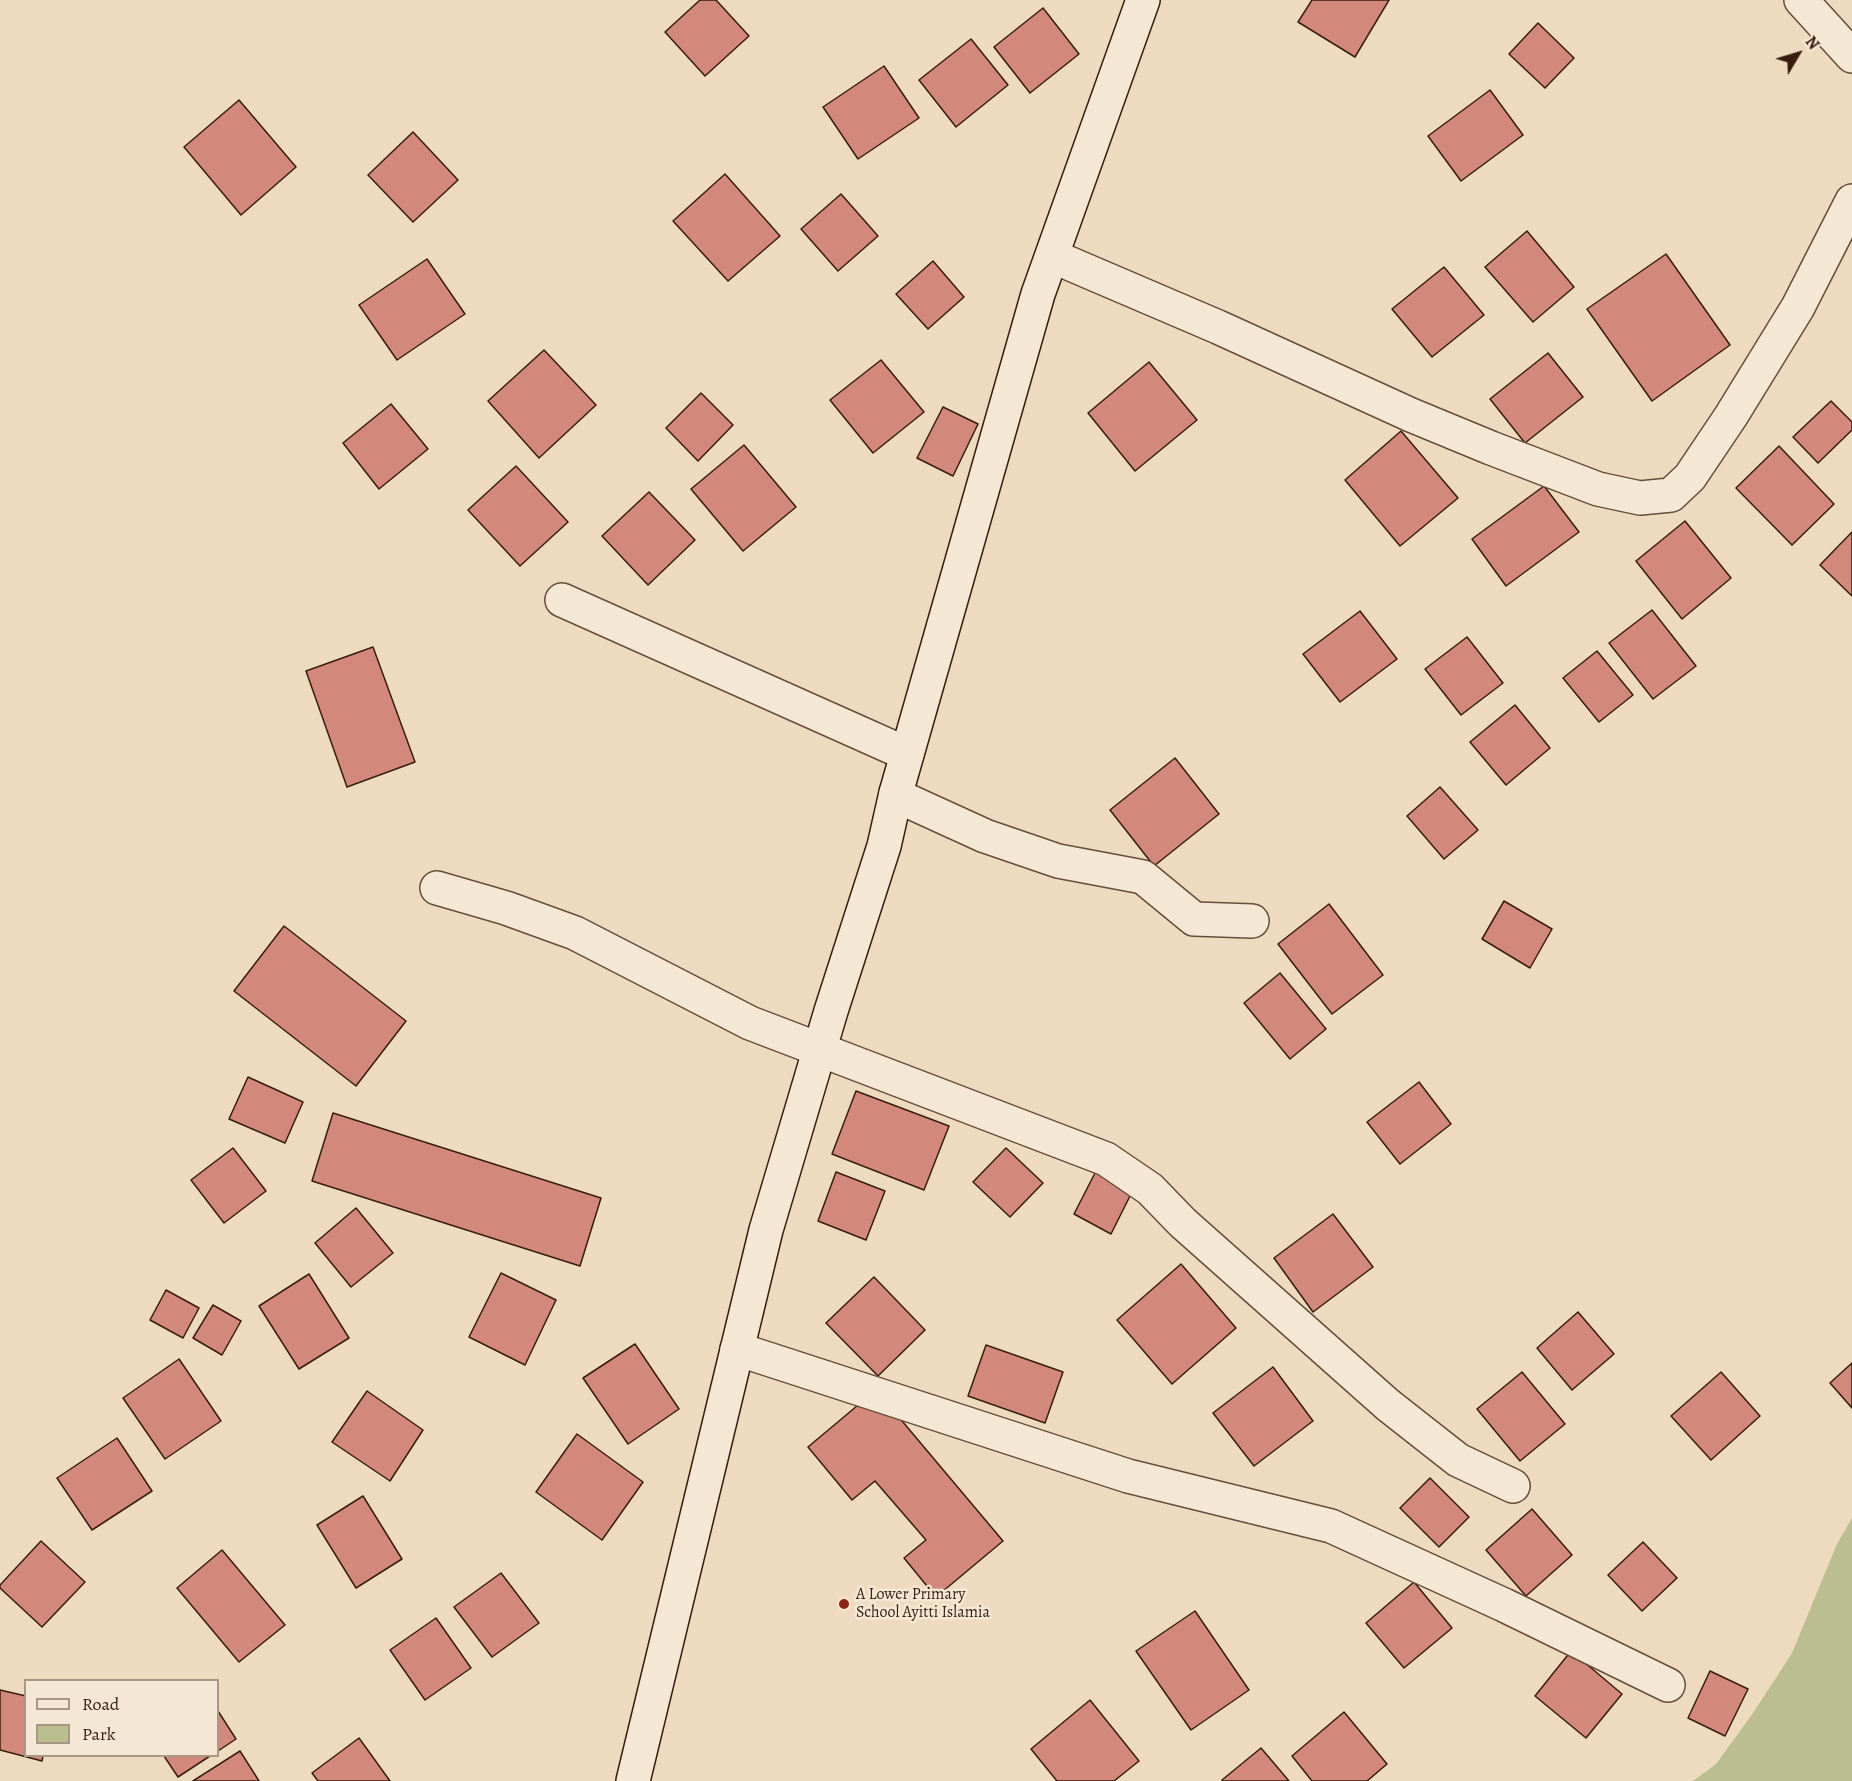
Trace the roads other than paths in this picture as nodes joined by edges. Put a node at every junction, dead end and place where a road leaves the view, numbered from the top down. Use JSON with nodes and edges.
{"nodes":[{"id":1,"x":1143,"y":0,"type":"edge"},
{"id":2,"x":1802,"y":0,"type":"edge"},
{"id":3,"x":1852,"y":56,"type":"edge"},
{"id":4,"x":1852,"y":201,"type":"edge"},
{"id":5,"x":1052,"y":256,"type":"junction"},
{"id":6,"x":562,"y":600,"type":"dead end"},
{"id":7,"x":907,"y":754,"type":"junction"},
{"id":8,"x":896,"y":793,"type":"junction"},
{"id":9,"x":437,"y":888,"type":"dead end"},
{"id":10,"x":1252,"y":921,"type":"dead end"},
{"id":11,"x":820,"y":1048,"type":"junction"},
{"id":12,"x":737,"y":1349,"type":"junction"},
{"id":13,"x":1513,"y":1486,"type":"dead end"},
{"id":14,"x":1668,"y":1685,"type":"dead end"},
{"id":15,"x":633,"y":1781,"type":"edge"}],
"edges":[{"from":1,"to":5,"type":"street"},
{"from":2,"to":3,"type":"street"},
{"from":4,"to":5,"type":"street"},
{"from":5,"to":7,"type":"street"},
{"from":6,"to":7,"type":"street"},
{"from":7,"to":8,"type":"street"},
{"from":8,"to":10,"type":"street"},
{"from":8,"to":11,"type":"street"},
{"from":9,"to":11,"type":"street"},
{"from":11,"to":12,"type":"street"},
{"from":11,"to":13,"type":"street"},
{"from":12,"to":14,"type":"street"},
{"from":12,"to":15,"type":"street"}]}
